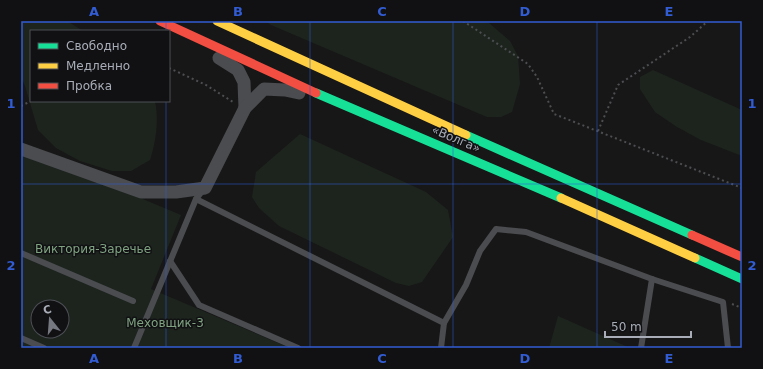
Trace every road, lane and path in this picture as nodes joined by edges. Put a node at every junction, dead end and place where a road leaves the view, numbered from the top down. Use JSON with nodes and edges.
{"nodes":[{"id":1,"x":160,"y":21,"type":"edge"},
{"id":2,"x":217,"y":21,"type":"edge"},
{"id":3,"x":463,"y":21,"type":"edge"},
{"id":4,"x":708,"y":21,"type":"edge"},
{"id":5,"x":181,"y":30,"type":"junction"},
{"id":6,"x":170,"y":68,"type":"edge"},
{"id":7,"x":30,"y":102,"type":"edge"},
{"id":8,"x":21,"y":106,"type":"edge"},
{"id":9,"x":344,"y":106,"type":"junction"},
{"id":10,"x":244,"y":108,"type":"junction"},
{"id":11,"x":598,"y":131,"type":"junction"},
{"id":12,"x":21,"y":149,"type":"edge"},
{"id":13,"x":205,"y":188,"type":"junction"},
{"id":14,"x":742,"y":188,"type":"edge"},
{"id":15,"x":196,"y":199,"type":"junction"},
{"id":16,"x":21,"y":253,"type":"edge"},
{"id":17,"x":742,"y":257,"type":"edge"},
{"id":18,"x":170,"y":260,"type":"junction"},
{"id":19,"x":652,"y":279,"type":"junction"},
{"id":20,"x":742,"y":279,"type":"edge"},
{"id":21,"x":133,"y":302,"type":"dead end"},
{"id":22,"x":444,"y":323,"type":"junction"},
{"id":23,"x":21,"y":338,"type":"edge"},
{"id":24,"x":44,"y":348,"type":"edge"},
{"id":25,"x":134,"y":348,"type":"edge"},
{"id":26,"x":298,"y":348,"type":"edge"},
{"id":27,"x":441,"y":348,"type":"edge"},
{"id":28,"x":641,"y":348,"type":"edge"},
{"id":29,"x":728,"y":348,"type":"edge"}],
"edges":[{"from":1,"to":5,"type":"highway","name":"«Волга»"},
{"from":2,"to":17,"type":"highway","name":"«Волга»"},
{"from":3,"to":11,"type":"path"},
{"from":4,"to":11,"type":"path"},
{"from":5,"to":9,"type":"highway","name":"«Волга»"},
{"from":5,"to":10,"type":"street"},
{"from":6,"to":10,"type":"path"},
{"from":7,"to":8,"type":"path"},
{"from":9,"to":10,"type":"street"},
{"from":9,"to":20,"type":"highway","name":"«Волга»"},
{"from":10,"to":13,"type":"street"},
{"from":11,"to":14,"type":"path"},
{"from":12,"to":13,"type":"street"},
{"from":13,"to":15,"type":"lane"},
{"from":15,"to":18,"type":"lane"},
{"from":15,"to":22,"type":"lane"},
{"from":16,"to":21,"type":"lane"},
{"from":18,"to":25,"type":"lane"},
{"from":18,"to":26,"type":"lane"},
{"from":19,"to":22,"type":"lane"},
{"from":19,"to":28,"type":"lane"},
{"from":19,"to":29,"type":"lane"},
{"from":22,"to":27,"type":"lane"},
{"from":23,"to":24,"type":"lane"}]}
